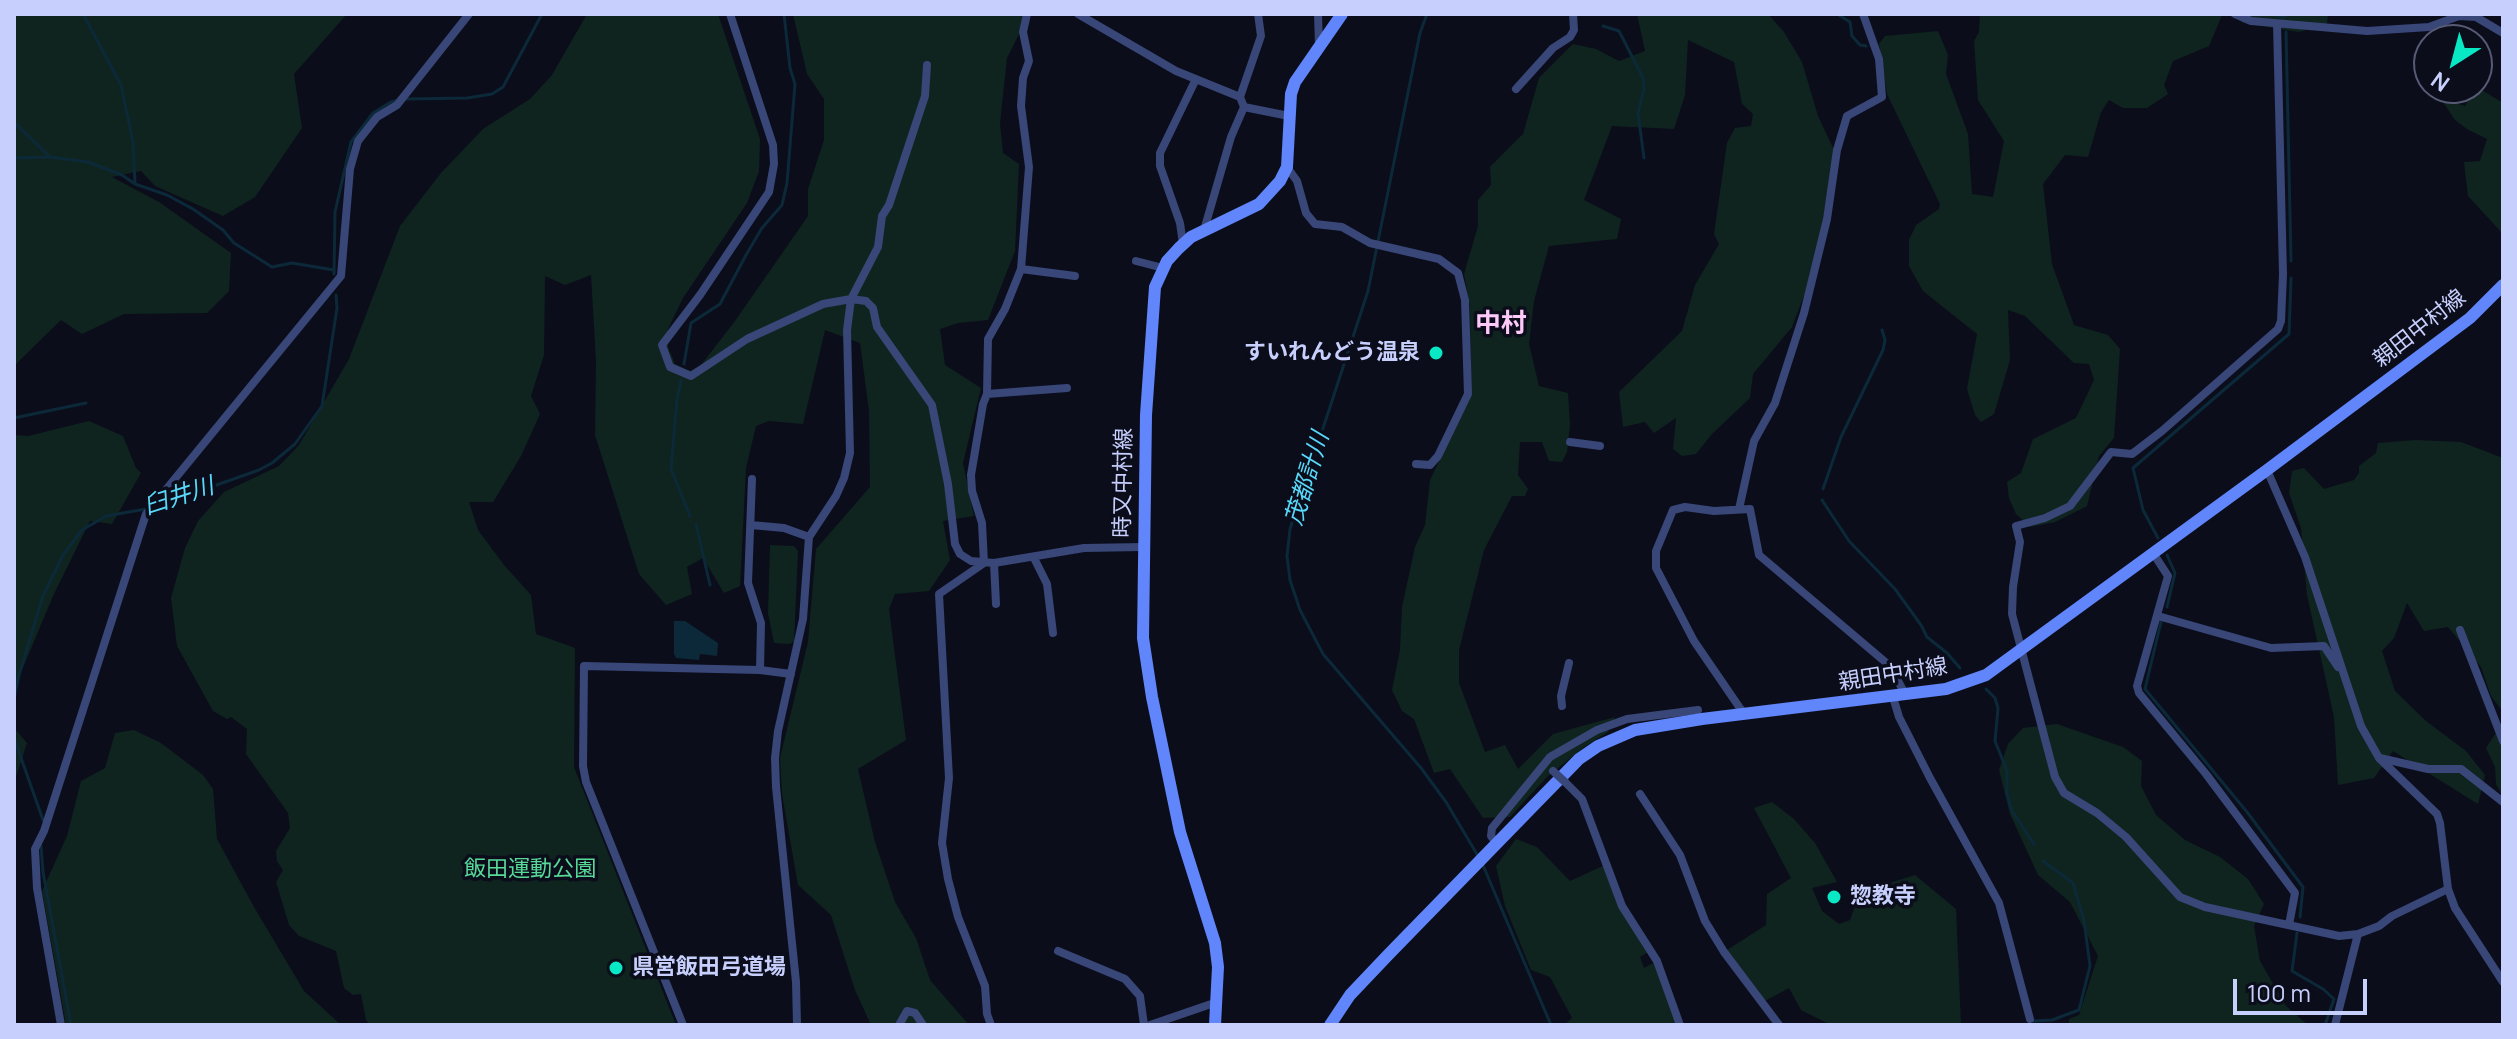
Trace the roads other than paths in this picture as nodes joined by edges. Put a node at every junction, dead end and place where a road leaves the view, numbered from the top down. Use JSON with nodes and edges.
{"nodes":[{"id":1,"x":469,"y":14,"type":"edge"},
{"id":2,"x":730,"y":14,"type":"edge"},
{"id":3,"x":1027,"y":14,"type":"edge"},
{"id":4,"x":1078,"y":14,"type":"edge"},
{"id":5,"x":1258,"y":14,"type":"edge"},
{"id":6,"x":1318,"y":14,"type":"edge"},
{"id":7,"x":1342,"y":14,"type":"edge"},
{"id":8,"x":1573,"y":14,"type":"edge"},
{"id":9,"x":1863,"y":14,"type":"edge"},
{"id":10,"x":2235,"y":14,"type":"edge"},
{"id":11,"x":2452,"y":16,"type":"edge"},
{"id":12,"x":2277,"y":24,"type":"junction"},
{"id":13,"x":2503,"y":33,"type":"edge"},
{"id":14,"x":1319,"y":46,"type":"junction"},
{"id":15,"x":927,"y":65,"type":"dead end"},
{"id":16,"x":1196,"y":79,"type":"junction"},
{"id":17,"x":1516,"y":89,"type":"dead end"},
{"id":18,"x":1242,"y":102,"type":"junction"},
{"id":19,"x":1289,"y":116,"type":"junction"},
{"id":20,"x":1287,"y":167,"type":"junction"},
{"id":21,"x":1204,"y":231,"type":"junction"},
{"id":22,"x":1183,"y":244,"type":"junction"},
{"id":23,"x":1136,"y":261,"type":"dead end"},
{"id":24,"x":1163,"y":268,"type":"junction"},
{"id":25,"x":1021,"y":269,"type":"junction"},
{"id":26,"x":1075,"y":276,"type":"dead end"},
{"id":27,"x":2503,"y":285,"type":"edge"},
{"id":28,"x":851,"y":299,"type":"junction"},
{"id":29,"x":1067,"y":388,"type":"dead end"},
{"id":30,"x":987,"y":394,"type":"junction"},
{"id":31,"x":1570,"y":442,"type":"dead end"},
{"id":32,"x":1600,"y":446,"type":"dead end"},
{"id":33,"x":1416,"y":464,"type":"dead end"},
{"id":34,"x":2267,"y":470,"type":"junction"},
{"id":35,"x":752,"y":479,"type":"dead end"},
{"id":36,"x":1739,"y":509,"type":"junction"},
{"id":37,"x":751,"y":525,"type":"junction"},
{"id":38,"x":809,"y":537,"type":"junction"},
{"id":39,"x":1143,"y":547,"type":"junction"},
{"id":40,"x":2153,"y":553,"type":"junction"},
{"id":41,"x":1034,"y":558,"type":"junction"},
{"id":42,"x":989,"y":563,"type":"junction"},
{"id":43,"x":996,"y":604,"type":"dead end"},
{"id":44,"x":2158,"y":616,"type":"junction"},
{"id":45,"x":2460,"y":630,"type":"dead end"},
{"id":46,"x":1053,"y":633,"type":"dead end"},
{"id":47,"x":2021,"y":650,"type":"junction"},
{"id":48,"x":1569,"y":663,"type":"dead end"},
{"id":49,"x":760,"y":670,"type":"junction"},
{"id":50,"x":791,"y":674,"type":"junction"},
{"id":51,"x":2344,"y":676,"type":"junction"},
{"id":52,"x":1899,"y":696,"type":"junction"},
{"id":53,"x":1562,"y":706,"type":"dead end"},
{"id":54,"x":1698,"y":710,"type":"dead end"},
{"id":55,"x":1744,"y":715,"type":"junction"},
{"id":56,"x":2503,"y":741,"type":"edge"},
{"id":57,"x":2379,"y":758,"type":"junction"},
{"id":58,"x":1544,"y":763,"type":"junction"},
{"id":59,"x":1640,"y":794,"type":"dead end"},
{"id":60,"x":2503,"y":802,"type":"edge"},
{"id":61,"x":1496,"y":843,"type":"junction"},
{"id":62,"x":2448,"y":889,"type":"junction"},
{"id":63,"x":2289,"y":925,"type":"junction"},
{"id":64,"x":2358,"y":934,"type":"junction"},
{"id":65,"x":1058,"y":951,"type":"dead end"},
{"id":66,"x":2503,"y":982,"type":"edge"},
{"id":67,"x":1217,"y":1002,"type":"junction"},
{"id":68,"x":2030,"y":1019,"type":"dead end"},
{"id":69,"x":61,"y":1025,"type":"edge"},
{"id":70,"x":683,"y":1025,"type":"edge"},
{"id":71,"x":797,"y":1025,"type":"edge"},
{"id":72,"x":899,"y":1025,"type":"edge"},
{"id":73,"x":923,"y":1025,"type":"edge"},
{"id":74,"x":991,"y":1025,"type":"edge"},
{"id":75,"x":1147,"y":1025,"type":"edge"},
{"id":76,"x":1215,"y":1025,"type":"edge"},
{"id":77,"x":1330,"y":1025,"type":"edge"},
{"id":78,"x":1680,"y":1025,"type":"edge"},
{"id":79,"x":1779,"y":1025,"type":"edge"},
{"id":80,"x":2335,"y":1025,"type":"edge"}],
"edges":[{"from":1,"to":69,"type":"street"},
{"from":2,"to":28,"type":"street"},
{"from":3,"to":25,"type":"street"},
{"from":4,"to":16,"type":"street"},
{"from":5,"to":18,"type":"street"},
{"from":6,"to":14,"type":"street"},
{"from":7,"to":14,"type":"main road"},
{"from":8,"to":17,"type":"street"},
{"from":9,"to":36,"type":"street"},
{"from":10,"to":12,"type":"street"},
{"from":11,"to":12,"type":"street"},
{"from":11,"to":13,"type":"street"},
{"from":12,"to":47,"type":"street"},
{"from":14,"to":19,"type":"main road"},
{"from":15,"to":28,"type":"street"},
{"from":16,"to":18,"type":"street"},
{"from":16,"to":22,"type":"street"},
{"from":18,"to":19,"type":"street"},
{"from":18,"to":21,"type":"street"},
{"from":19,"to":20,"type":"main road"},
{"from":20,"to":21,"type":"main road","name":"時又中村線"},
{"from":20,"to":33,"type":"street"},
{"from":21,"to":22,"type":"main road","name":"時又中村線"},
{"from":22,"to":24,"type":"main road","name":"時又中村線"},
{"from":23,"to":24,"type":"street"},
{"from":24,"to":39,"type":"main road","name":"時又中村線"},
{"from":25,"to":26,"type":"street"},
{"from":25,"to":30,"type":"street"},
{"from":27,"to":34,"type":"main road","name":"親田中村線"},
{"from":28,"to":38,"type":"street"},
{"from":28,"to":42,"type":"street"},
{"from":29,"to":30,"type":"street"},
{"from":30,"to":42,"type":"street"},
{"from":31,"to":32,"type":"street"},
{"from":34,"to":40,"type":"main road","name":"親田中村線"},
{"from":34,"to":51,"type":"street"},
{"from":35,"to":37,"type":"street"},
{"from":36,"to":52,"type":"street"},
{"from":36,"to":55,"type":"street"},
{"from":37,"to":38,"type":"street"},
{"from":37,"to":49,"type":"street"},
{"from":38,"to":50,"type":"street"},
{"from":39,"to":41,"type":"street"},
{"from":39,"to":67,"type":"main road","name":"時又中村線"},
{"from":40,"to":44,"type":"street"},
{"from":40,"to":47,"type":"main road","name":"親田中村線"},
{"from":41,"to":42,"type":"street"},
{"from":41,"to":46,"type":"street"},
{"from":42,"to":43,"type":"street"},
{"from":42,"to":74,"type":"street"},
{"from":44,"to":51,"type":"street"},
{"from":44,"to":63,"type":"street"},
{"from":45,"to":56,"type":"street"},
{"from":47,"to":52,"type":"main road","name":"親田中村線"},
{"from":47,"to":63,"type":"street"},
{"from":48,"to":53,"type":"street"},
{"from":49,"to":50,"type":"street"},
{"from":49,"to":70,"type":"street"},
{"from":50,"to":71,"type":"street"},
{"from":51,"to":57,"type":"street"},
{"from":52,"to":55,"type":"main road","name":"親田中村線"},
{"from":52,"to":68,"type":"street"},
{"from":54,"to":58,"type":"street"},
{"from":55,"to":61,"type":"main road","name":"親田中村線"},
{"from":57,"to":60,"type":"street"},
{"from":57,"to":62,"type":"street"},
{"from":58,"to":61,"type":"street"},
{"from":58,"to":78,"type":"street","bridge":true},
{"from":59,"to":79,"type":"street"},
{"from":61,"to":77,"type":"main road","name":"親田中村線"},
{"from":62,"to":64,"type":"street"},
{"from":62,"to":66,"type":"street"},
{"from":63,"to":64,"type":"street"},
{"from":64,"to":80,"type":"street"},
{"from":65,"to":75,"type":"street"},
{"from":67,"to":75,"type":"street"},
{"from":67,"to":76,"type":"main road","name":"時又中村線"},
{"from":72,"to":73,"type":"street"}]}
